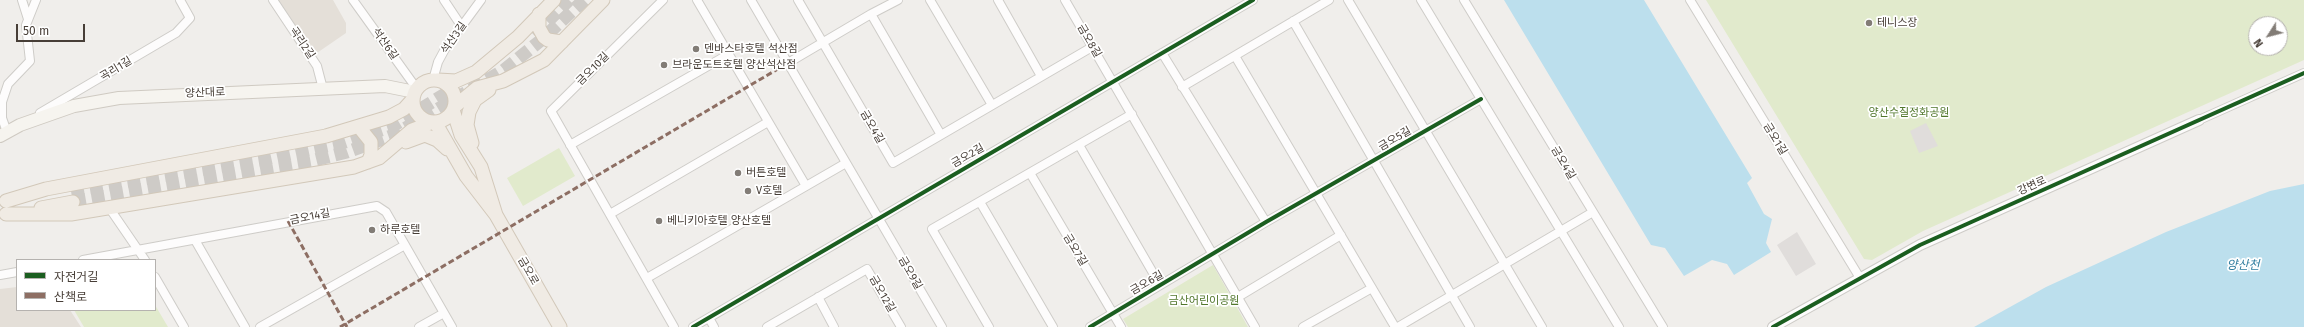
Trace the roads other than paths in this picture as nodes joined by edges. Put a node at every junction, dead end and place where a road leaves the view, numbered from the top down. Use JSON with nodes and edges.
{"nodes":[{"id":1,"x":22,"y":0,"type":"edge"},
{"id":2,"x":36,"y":0,"type":"edge"},
{"id":3,"x":180,"y":0,"type":"edge"},
{"id":4,"x":273,"y":0,"type":"edge"},
{"id":5,"x":353,"y":0,"type":"edge"},
{"id":6,"x":444,"y":0,"type":"edge"},
{"id":7,"x":481,"y":0,"type":"edge"},
{"id":8,"x":554,"y":0,"type":"edge"},
{"id":9,"x":603,"y":0,"type":"edge"},
{"id":10,"x":663,"y":0,"type":"edge"},
{"id":11,"x":698,"y":0,"type":"edge"},
{"id":12,"x":751,"y":0,"type":"edge"},
{"id":13,"x":798,"y":0,"type":"edge"},
{"id":14,"x":898,"y":0,"type":"edge"},
{"id":15,"x":930,"y":0,"type":"edge"},
{"id":16,"x":998,"y":0,"type":"edge"},
{"id":17,"x":1065,"y":0,"type":"edge"},
{"id":18,"x":1253,"y":0,"type":"edge"},
{"id":19,"x":1329,"y":0,"type":"edge"},
{"id":20,"x":1348,"y":0,"type":"edge"},
{"id":21,"x":1421,"y":0,"type":"edge"},
{"id":22,"x":1464,"y":0,"type":"edge"},
{"id":23,"x":1690,"y":0,"type":"edge"},
{"id":24,"x":539,"y":14,"type":"junction"},
{"id":25,"x":871,"y":14,"type":"junction"},
{"id":26,"x":28,"y":19,"type":"junction"},
{"id":27,"x":1293,"y":21,"type":"junction"},
{"id":28,"x":462,"y":27,"type":"junction"},
{"id":29,"x":562,"y":42,"type":"junction"},
{"id":30,"x":823,"y":43,"type":"junction"},
{"id":31,"x":1092,"y":47,"type":"junction"},
{"id":32,"x":1162,"y":53,"type":"junction"},
{"id":33,"x":729,"y":54,"type":"junction"},
{"id":34,"x":1235,"y":56,"type":"junction"},
{"id":35,"x":788,"y":63,"type":"junction"},
{"id":36,"x":2304,"y":72,"type":"edge"},
{"id":37,"x":1042,"y":76,"type":"junction"},
{"id":38,"x":435,"y":80,"type":"junction"},
{"id":39,"x":503,"y":81,"type":"junction"},
{"id":40,"x":1113,"y":82,"type":"junction"},
{"id":41,"x":1182,"y":87,"type":"junction"},
{"id":42,"x":323,"y":90,"type":"junction"},
{"id":43,"x":415,"y":93,"type":"junction"},
{"id":44,"x":1481,"y":99,"type":"junction"},
{"id":45,"x":992,"y":105,"type":"junction"},
{"id":46,"x":454,"y":108,"type":"junction"},
{"id":47,"x":1132,"y":114,"type":"junction"},
{"id":48,"x":2199,"y":120,"type":"joint"},
{"id":49,"x":434,"y":122,"type":"junction"},
{"id":50,"x":768,"y":122,"type":"junction"},
{"id":51,"x":20,"y":125,"type":"junction"},
{"id":52,"x":359,"y":127,"type":"junction"},
{"id":53,"x":1426,"y":131,"type":"junction"},
{"id":54,"x":3,"y":134,"type":"edge"},
{"id":55,"x":941,"y":135,"type":"junction"},
{"id":56,"x":1079,"y":144,"type":"junction"},
{"id":57,"x":570,"y":145,"type":"junction"},
{"id":58,"x":456,"y":159,"type":"junction"},
{"id":59,"x":373,"y":160,"type":"junction"},
{"id":60,"x":1374,"y":161,"type":"junction"},
{"id":61,"x":846,"y":163,"type":"junction"},
{"id":62,"x":481,"y":167,"type":"junction"},
{"id":63,"x":1030,"y":173,"type":"junction"},
{"id":64,"x":806,"y":186,"type":"junction"},
{"id":65,"x":1316,"y":194,"type":"junction"},
{"id":66,"x":72,"y":196,"type":"tunnel mouth"},
{"id":67,"x":980,"y":202,"type":"junction"},
{"id":68,"x":3,"y":208,"type":"edge"},
{"id":69,"x":110,"y":209,"type":"junction"},
{"id":70,"x":1593,"y":212,"type":"junction"},
{"id":71,"x":610,"y":214,"type":"junction"},
{"id":72,"x":496,"y":215,"type":"junction"},
{"id":73,"x":879,"y":218,"type":"junction"},
{"id":74,"x":1266,"y":222,"type":"junction"},
{"id":75,"x":1562,"y":232,"type":"junction"},
{"id":76,"x":1341,"y":236,"type":"junction"},
{"id":77,"x":195,"y":240,"type":"junction"},
{"id":78,"x":405,"y":245,"type":"junction"},
{"id":79,"x":139,"y":250,"type":"junction"},
{"id":80,"x":1213,"y":255,"type":"junction"},
{"id":81,"x":89,"y":259,"type":"edge"},
{"id":82,"x":144,"y":259,"type":"edge"},
{"id":83,"x":1505,"y":264,"type":"junction"},
{"id":84,"x":16,"y":272,"type":"edge"},
{"id":85,"x":0,"y":275,"type":"edge"},
{"id":86,"x":647,"y":278,"type":"junction"},
{"id":87,"x":1860,"y":278,"type":"junction"},
{"id":88,"x":156,"y":279,"type":"edge"},
{"id":89,"x":1160,"y":285,"type":"junction"},
{"id":90,"x":1372,"y":288,"type":"junction"},
{"id":91,"x":1452,"y":296,"type":"junction"},
{"id":92,"x":818,"y":297,"type":"junction"},
{"id":93,"x":1238,"y":297,"type":"junction"},
{"id":94,"x":444,"y":313,"type":"junction"},
{"id":95,"x":1113,"y":313,"type":"junction"},
{"id":96,"x":709,"y":318,"type":"junction"},
{"id":97,"x":772,"y":326,"type":"edge"},
{"id":98,"x":184,"y":327,"type":"edge"},
{"id":99,"x":244,"y":327,"type":"edge"},
{"id":100,"x":260,"y":327,"type":"edge"},
{"id":101,"x":419,"y":327,"type":"edge"},
{"id":102,"x":452,"y":327,"type":"edge"},
{"id":103,"x":560,"y":327,"type":"edge"},
{"id":104,"x":674,"y":327,"type":"edge"},
{"id":105,"x":693,"y":327,"type":"edge"},
{"id":106,"x":714,"y":327,"type":"edge"},
{"id":107,"x":834,"y":327,"type":"edge"},
{"id":108,"x":901,"y":327,"type":"edge"},
{"id":109,"x":942,"y":327,"type":"edge"},
{"id":110,"x":989,"y":327,"type":"edge"},
{"id":111,"x":1053,"y":327,"type":"edge"},
{"id":112,"x":1090,"y":327,"type":"edge"},
{"id":113,"x":1121,"y":327,"type":"edge"},
{"id":114,"x":1255,"y":327,"type":"edge"},
{"id":115,"x":1303,"y":327,"type":"edge"},
{"id":116,"x":1395,"y":327,"type":"edge"},
{"id":117,"x":1398,"y":327,"type":"edge"},
{"id":118,"x":1470,"y":327,"type":"edge"},
{"id":119,"x":1542,"y":327,"type":"edge"},
{"id":120,"x":1620,"y":327,"type":"edge"},
{"id":121,"x":1663,"y":327,"type":"edge"},
{"id":122,"x":1773,"y":327,"type":"edge"}],
"edges":[{"from":1,"to":26,"type":"street"},
{"from":2,"to":26,"type":"street"},
{"from":3,"to":51,"type":"street","name":"곡리1길"},
{"from":4,"to":42,"type":"street","name":"곡리2길"},
{"from":5,"to":43,"type":"street","name":"석산6길"},
{"from":6,"to":28,"type":"street"},
{"from":7,"to":28,"type":"street","name":"석산3길"},
{"from":8,"to":24,"type":"main road"},
{"from":9,"to":29,"type":"main road"},
{"from":10,"to":57,"type":"street","name":"금오10길"},
{"from":11,"to":33,"type":"street"},
{"from":12,"to":35,"type":"street"},
{"from":13,"to":30,"type":"street","name":"금오4길"},
{"from":14,"to":25,"type":"street"},
{"from":15,"to":45,"type":"street"},
{"from":16,"to":37,"type":"street"},
{"from":17,"to":31,"type":"street","name":"금오8길"},
{"from":18,"to":32,"type":"street","name":"금오2길"},
{"from":19,"to":27,"type":"street"},
{"from":20,"to":53,"type":"street","name":"금오5길"},
{"from":21,"to":44,"type":"street"},
{"from":22,"to":70,"type":"street","name":"금오4길"},
{"from":23,"to":87,"type":"street","name":"금오1길"},
{"from":24,"to":29,"type":"main road"},
{"from":24,"to":38,"type":"main road"},
{"from":25,"to":30,"type":"street"},
{"from":25,"to":55,"type":"street"},
{"from":26,"to":54,"type":"street"},
{"from":27,"to":34,"type":"street"},
{"from":27,"to":60,"type":"street","name":"금오5길"},
{"from":28,"to":38,"type":"street","name":"석산3길"},
{"from":29,"to":39,"type":"main road"},
{"from":30,"to":35,"type":"street"},
{"from":30,"to":55,"type":"street","name":"금오4길"},
{"from":31,"to":37,"type":"street","name":"금오4길"},
{"from":31,"to":40,"type":"street","name":"금오8길"},
{"from":32,"to":40,"type":"street","name":"금오2길"},
{"from":32,"to":41,"type":"street"},
{"from":33,"to":50,"type":"street"},
{"from":33,"to":57,"type":"street"},
{"from":34,"to":41,"type":"street"},
{"from":34,"to":65,"type":"street"},
{"from":35,"to":61,"type":"street"},
{"from":36,"to":48,"type":"street","name":"강변로"},
{"from":37,"to":45,"type":"street","name":"금오4길"},
{"from":38,"to":43,"type":"main road"},
{"from":38,"to":46,"type":"main road"},
{"from":39,"to":46,"type":"main road"},
{"from":39,"to":62,"type":"main road"},
{"from":40,"to":47,"type":"street"},
{"from":40,"to":73,"type":"street","name":"금오2길"},
{"from":41,"to":74,"type":"street"},
{"from":42,"to":43,"type":"main road","name":"양산대로"},
{"from":42,"to":51,"type":"main road","name":"양산대로"},
{"from":43,"to":49,"type":"main road"},
{"from":43,"to":52,"type":"main road"},
{"from":44,"to":53,"type":"street","name":"금오5길"},
{"from":44,"to":75,"type":"street"},
{"from":45,"to":55,"type":"street","name":"금오4길"},
{"from":46,"to":49,"type":"main road"},
{"from":46,"to":62,"type":"main road","name":"금오로"},
{"from":47,"to":56,"type":"street"},
{"from":47,"to":80,"type":"street"},
{"from":48,"to":87,"type":"street","name":"강변로"},
{"from":49,"to":58,"type":"main road","name":"금오로"},
{"from":49,"to":59,"type":"main road"},
{"from":50,"to":64,"type":"street"},
{"from":50,"to":71,"type":"street"},
{"from":51,"to":54,"type":"main road","name":"양산대로"},
{"from":52,"to":59,"type":"main road"},
{"from":52,"to":68,"type":"main road"},
{"from":53,"to":60,"type":"street","name":"금오5길"},
{"from":53,"to":83,"type":"street","name":"금오5길"},
{"from":56,"to":63,"type":"street"},
{"from":56,"to":89,"type":"street"},
{"from":57,"to":71,"type":"street","name":"금오10길"},
{"from":58,"to":59,"type":"main road"},
{"from":58,"to":72,"type":"main road","name":"금오로"},
{"from":59,"to":69,"type":"main road"},
{"from":60,"to":65,"type":"street","name":"금오5길"},
{"from":60,"to":91,"type":"street","name":"금오5길"},
{"from":61,"to":64,"type":"street"},
{"from":61,"to":73,"type":"street"},
{"from":62,"to":72,"type":"main road","name":"금오로"},
{"from":63,"to":67,"type":"street"},
{"from":63,"to":95,"type":"street","name":"금오7길"},
{"from":64,"to":86,"type":"street"},
{"from":65,"to":74,"type":"street","name":"금오5길"},
{"from":65,"to":76,"type":"street"},
{"from":66,"to":68,"type":"main road"},
{"from":67,"to":110,"type":"street"},
{"from":67,"to":111,"type":"street"},
{"from":68,"to":69,"type":"main road"},
{"from":69,"to":79,"type":"street"},
{"from":70,"to":75,"type":"street"},
{"from":70,"to":121,"type":"street","name":"금오4길"},
{"from":71,"to":86,"type":"street","name":"금오10길"},
{"from":72,"to":103,"type":"main road","name":"금오로"},
{"from":73,"to":96,"type":"street","name":"금오2길"},
{"from":73,"to":109,"type":"street","name":"금오9길"},
{"from":74,"to":80,"type":"street","name":"금오5길"},
{"from":75,"to":83,"type":"street"},
{"from":75,"to":120,"type":"street"},
{"from":76,"to":90,"type":"street"},
{"from":76,"to":93,"type":"street"},
{"from":77,"to":78,"type":"street","name":"금오14길"},
{"from":77,"to":79,"type":"street","name":"금오14길"},
{"from":77,"to":99,"type":"street"},
{"from":78,"to":94,"type":"street","name":"금오14길"},
{"from":78,"to":100,"type":"street"},
{"from":79,"to":81,"type":"street","name":"금오14길"},
{"from":79,"to":82,"type":"street"},
{"from":80,"to":89,"type":"street","name":"금오6길"},
{"from":80,"to":93,"type":"street"},
{"from":83,"to":91,"type":"street"},
{"from":83,"to":119,"type":"street","name":"금오5길"},
{"from":84,"to":85,"type":"street"},
{"from":86,"to":104,"type":"street","name":"금오10길"},
{"from":87,"to":122,"type":"street","name":"강변로"},
{"from":88,"to":98,"type":"street"},
{"from":89,"to":95,"type":"street","name":"금오6길"},
{"from":90,"to":115,"type":"street"},
{"from":90,"to":116,"type":"street"},
{"from":91,"to":117,"type":"street"},
{"from":91,"to":118,"type":"street","name":"금오5길"},
{"from":92,"to":97,"type":"street","name":"금오12길"},
{"from":92,"to":107,"type":"street"},
{"from":92,"to":108,"type":"street","name":"금오12길"},
{"from":93,"to":114,"type":"street"},
{"from":94,"to":101,"type":"street"},
{"from":94,"to":102,"type":"street","name":"금오14길"},
{"from":95,"to":112,"type":"street","name":"금오6길"},
{"from":95,"to":113,"type":"street","name":"금오7길"},
{"from":96,"to":105,"type":"street","name":"금오2길"},
{"from":96,"to":106,"type":"street"}]}
